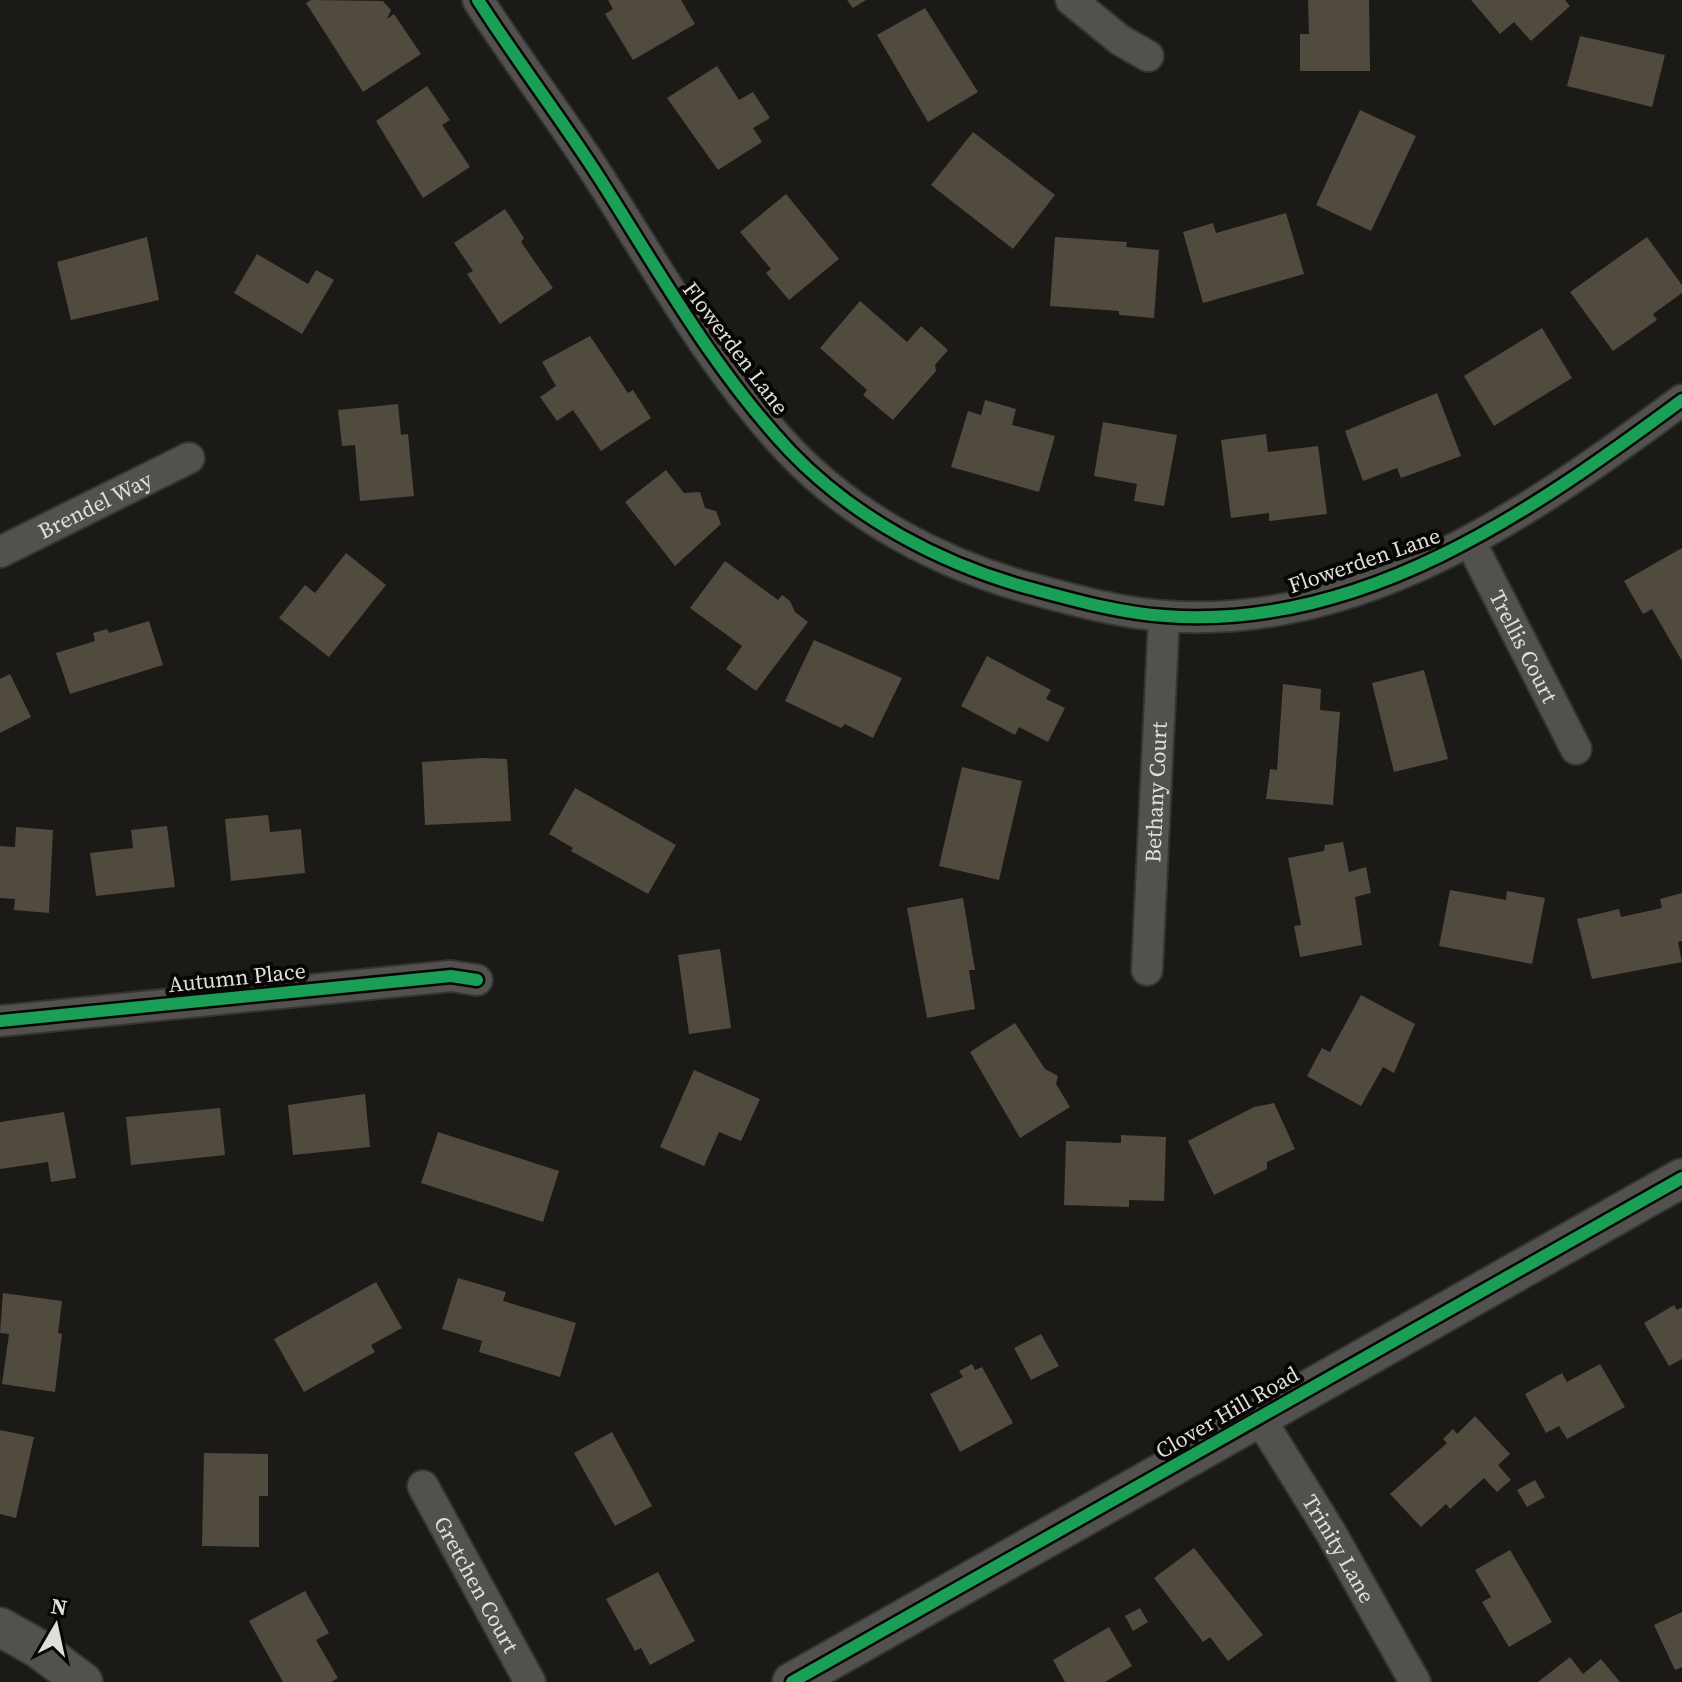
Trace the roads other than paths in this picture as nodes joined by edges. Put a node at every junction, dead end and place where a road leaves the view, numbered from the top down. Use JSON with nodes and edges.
{"nodes":[{"id":1,"x":478,"y":0,"type":"edge"},
{"id":2,"x":1071,"y":0,"type":"edge"},
{"id":3,"x":1148,"y":56,"type":"dead end"},
{"id":4,"x":1682,"y":400,"type":"edge"},
{"id":5,"x":189,"y":458,"type":"dead end"},
{"id":6,"x":1471,"y":543,"type":"junction"},
{"id":7,"x":0,"y":552,"type":"edge"},
{"id":8,"x":1164,"y":616,"type":"junction"},
{"id":9,"x":1576,"y":749,"type":"dead end"},
{"id":10,"x":1147,"y":970,"type":"dead end"},
{"id":11,"x":477,"y":980,"type":"dead end"},
{"id":12,"x":0,"y":1021,"type":"edge"},
{"id":13,"x":1682,"y":1178,"type":"edge"},
{"id":14,"x":1259,"y":1417,"type":"junction"},
{"id":15,"x":423,"y":1486,"type":"dead end"},
{"id":16,"x":0,"y":1627,"type":"edge"},
{"id":17,"x":83,"y":1682,"type":"edge"},
{"id":18,"x":530,"y":1682,"type":"edge"},
{"id":19,"x":792,"y":1682,"type":"edge"},
{"id":20,"x":1415,"y":1682,"type":"edge"}],
"edges":[{"from":1,"to":8,"type":"street","name":"Flowerden Lane"},
{"from":2,"to":3,"type":"street"},
{"from":4,"to":6,"type":"street","name":"Flowerden Lane"},
{"from":5,"to":7,"type":"street","name":"Brendel Way"},
{"from":6,"to":8,"type":"street","name":"Flowerden Lane"},
{"from":6,"to":9,"type":"street","name":"Trellis Court"},
{"from":8,"to":10,"type":"street","name":"Bethany Court"},
{"from":11,"to":12,"type":"street","name":"Autumn Place"},
{"from":13,"to":14,"type":"street","name":"Clover Hill Road"},
{"from":14,"to":19,"type":"street","name":"Clover Hill Road"},
{"from":14,"to":20,"type":"street","name":"Trinity Lane"},
{"from":15,"to":18,"type":"street","name":"Gretchen Court"},
{"from":16,"to":17,"type":"street"}]}
